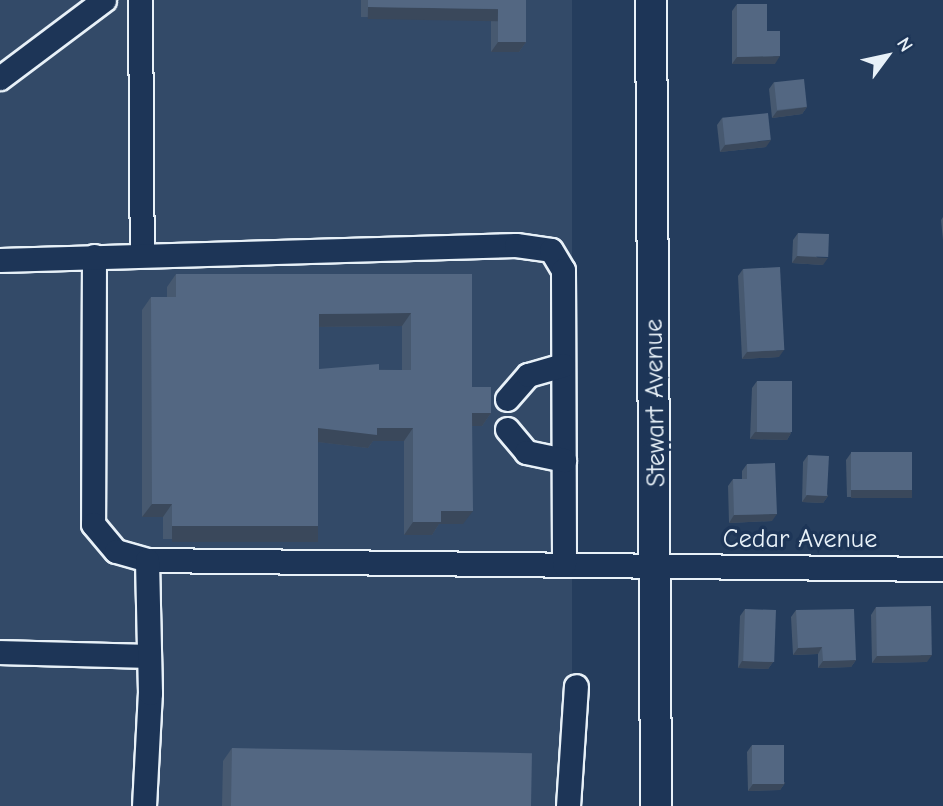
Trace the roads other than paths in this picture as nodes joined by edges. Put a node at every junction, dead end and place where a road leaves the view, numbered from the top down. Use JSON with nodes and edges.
{"nodes":[{"id":1,"x":104,"y":0,"type":"edge"},
{"id":2,"x":140,"y":0,"type":"edge"},
{"id":3,"x":651,"y":0,"type":"edge"},
{"id":4,"x":0,"y":78,"type":"edge"},
{"id":5,"x":142,"y":255,"type":"junction"},
{"id":6,"x":94,"y":256,"type":"junction"},
{"id":7,"x":0,"y":260,"type":"edge"},
{"id":8,"x":563,"y":365,"type":"junction"},
{"id":9,"x":507,"y":399,"type":"dead end"},
{"id":10,"x":507,"y":429,"type":"dead end"},
{"id":11,"x":564,"y":460,"type":"junction"},
{"id":12,"x":146,"y":561,"type":"junction"},
{"id":13,"x":564,"y":564,"type":"junction"},
{"id":14,"x":657,"y":567,"type":"junction"},
{"id":15,"x":943,"y":569,"type":"edge"},
{"id":16,"x":0,"y":652,"type":"edge"},
{"id":17,"x":148,"y":656,"type":"junction"},
{"id":18,"x":576,"y":686,"type":"dead end"},
{"id":19,"x":144,"y":806,"type":"edge"},
{"id":20,"x":568,"y":806,"type":"edge"},
{"id":21,"x":656,"y":806,"type":"edge"}],
"edges":[{"from":1,"to":4,"type":"street"},
{"from":2,"to":5,"type":"street"},
{"from":3,"to":14,"type":"main road","name":"Stewart Avenue"},
{"from":5,"to":6,"type":"street"},
{"from":5,"to":8,"type":"street"},
{"from":6,"to":7,"type":"street"},
{"from":6,"to":12,"type":"street","name":"Cedar Avenue"},
{"from":8,"to":9,"type":"street"},
{"from":8,"to":11,"type":"street"},
{"from":10,"to":11,"type":"street"},
{"from":11,"to":13,"type":"street"},
{"from":12,"to":13,"type":"street","name":"Cedar Avenue"},
{"from":12,"to":17,"type":"street"},
{"from":13,"to":14,"type":"street","name":"Cedar Avenue"},
{"from":14,"to":15,"type":"street","name":"Cedar Avenue"},
{"from":14,"to":21,"type":"main road","name":"Stewart Avenue"},
{"from":16,"to":17,"type":"street"},
{"from":17,"to":19,"type":"street"},
{"from":18,"to":20,"type":"street"}]}
